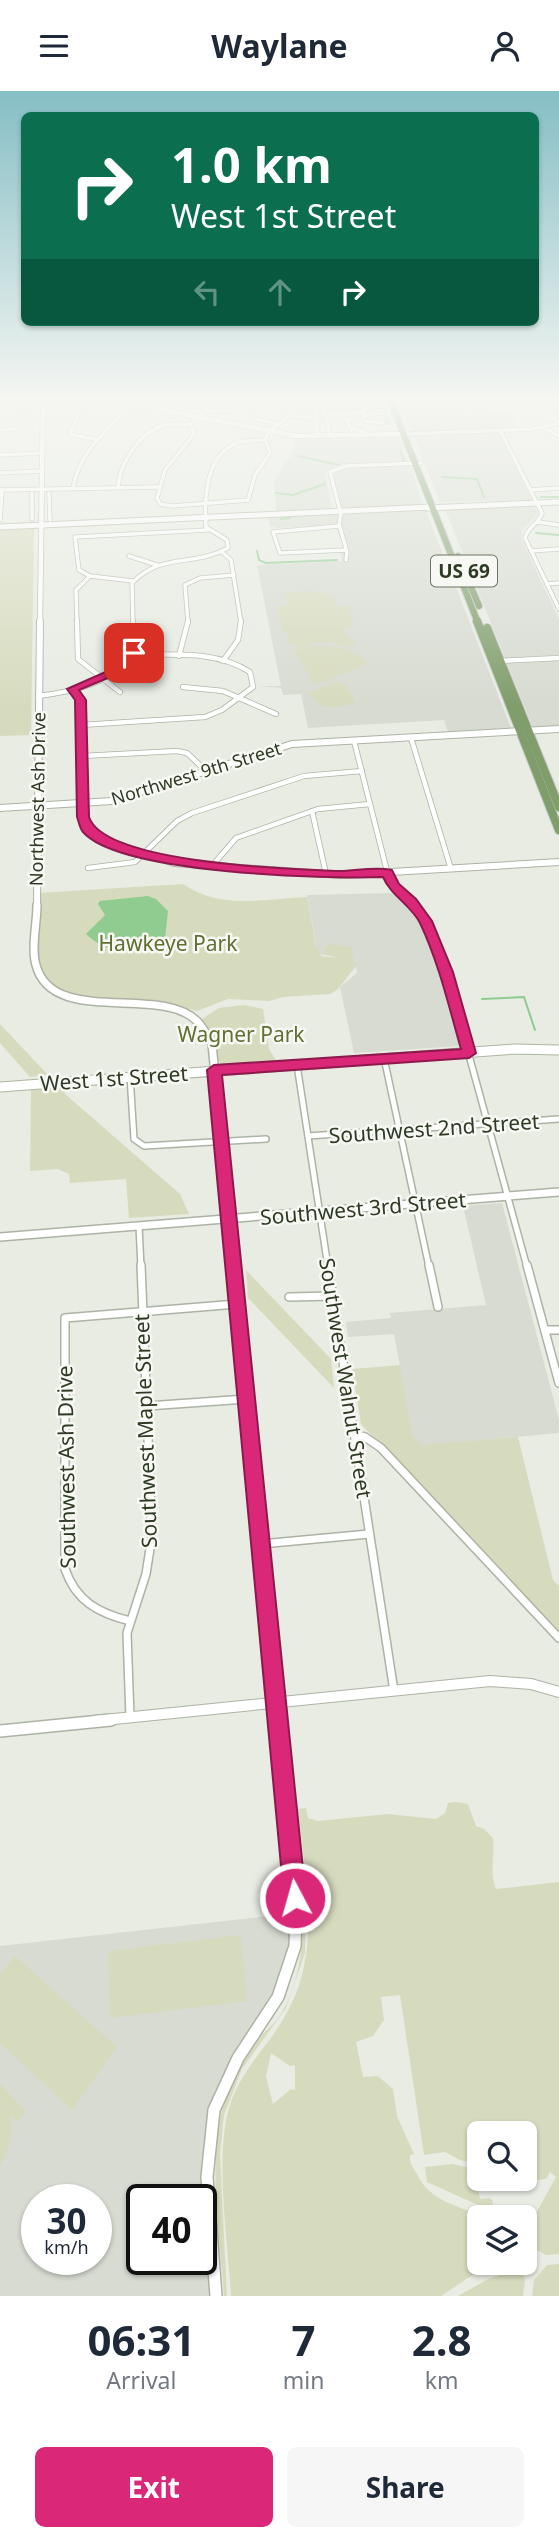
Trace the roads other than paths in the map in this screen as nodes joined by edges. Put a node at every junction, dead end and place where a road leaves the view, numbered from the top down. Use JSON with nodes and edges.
{"nodes":[{"id":1,"x":42,"y":499,"type":"edge"},
{"id":2,"x":49,"y":499,"type":"edge"},
{"id":3,"x":1,"y":500,"type":"edge"},
{"id":4,"x":32,"y":500,"type":"edge"},
{"id":5,"x":157,"y":500,"type":"edge"},
{"id":6,"x":205,"y":500,"type":"edge"},
{"id":7,"x":245,"y":500,"type":"edge"},
{"id":8,"x":336,"y":500,"type":"edge"},
{"id":9,"x":431,"y":500,"type":"edge"},
{"id":10,"x":536,"y":500,"type":"edge"},
{"id":11,"x":559,"y":502,"type":"edge"},
{"id":12,"x":537,"y":503,"type":"junction"},
{"id":13,"x":204,"y":504,"type":"junction"},
{"id":14,"x":434,"y":507,"type":"junction"},
{"id":15,"x":339,"y":512,"type":"junction"},
{"id":16,"x":205,"y":518,"type":"junction"},
{"id":17,"x":302,"y":518,"type":"junction"},
{"id":18,"x":32,"y":519,"type":"dead end"},
{"id":19,"x":0,"y":520,"type":"edge"},
{"id":20,"x":50,"y":520,"type":"dead end"},
{"id":21,"x":538,"y":522,"type":"junction"},
{"id":22,"x":41,"y":525,"type":"junction"},
{"id":23,"x":559,"y":525,"type":"edge"},
{"id":24,"x":339,"y":526,"type":"junction"},
{"id":25,"x":0,"y":527,"type":"edge"},
{"id":26,"x":306,"y":528,"type":"junction"},
{"id":27,"x":208,"y":530,"type":"junction"},
{"id":28,"x":559,"y":549,"type":"edge"},
{"id":29,"x":346,"y":550,"type":"junction"},
{"id":30,"x":531,"y":551,"type":"junction"},
{"id":31,"x":222,"y":552,"type":"junction"},
{"id":32,"x":129,"y":556,"type":"dead end"},
{"id":33,"x":345,"y":560,"type":"dead end"},
{"id":34,"x":157,"y":565,"type":"junction"},
{"id":35,"x":234,"y":575,"type":"junction"},
{"id":36,"x":90,"y":576,"type":"junction"},
{"id":37,"x":133,"y":581,"type":"junction"},
{"id":38,"x":559,"y":583,"type":"edge"},
{"id":39,"x":547,"y":584,"type":"junction"},
{"id":40,"x":559,"y":607,"type":"edge"},
{"id":41,"x":134,"y":655,"type":"junction"},
{"id":42,"x":179,"y":656,"type":"junction"},
{"id":43,"x":559,"y":658,"type":"edge"},
{"id":44,"x":223,"y":661,"type":"junction"},
{"id":45,"x":496,"y":661,"type":"junction"},
{"id":46,"x":103,"y":678,"type":"junction"},
{"id":47,"x":183,"y":687,"type":"dead end"},
{"id":48,"x":72,"y":689,"type":"junction"},
{"id":49,"x":120,"y":692,"type":"dead end"},
{"id":50,"x":38,"y":694,"type":"junction"},
{"id":51,"x":240,"y":698,"type":"junction"},
{"id":52,"x":276,"y":714,"type":"dead end"},
{"id":53,"x":81,"y":725,"type":"junction"},
{"id":54,"x":559,"y":729,"type":"edge"},
{"id":55,"x":524,"y":731,"type":"junction"},
{"id":56,"x":411,"y":738,"type":"junction"},
{"id":57,"x":354,"y":741,"type":"junction"},
{"id":58,"x":82,"y":756,"type":"junction"},
{"id":59,"x":206,"y":771,"type":"junction"},
{"id":60,"x":362,"y":771,"type":"junction"},
{"id":61,"x":83,"y":803,"type":"junction"},
{"id":62,"x":370,"y":804,"type":"junction"},
{"id":63,"x":36,"y":806,"type":"junction"},
{"id":64,"x":559,"y":807,"type":"edge"},
{"id":65,"x":0,"y":808,"type":"edge"},
{"id":66,"x":312,"y":811,"type":"junction"},
{"id":67,"x":559,"y":830,"type":"edge"},
{"id":68,"x":143,"y":854,"type":"junction"},
{"id":69,"x":559,"y":862,"type":"edge"},
{"id":70,"x":212,"y":866,"type":"junction"},
{"id":71,"x":88,"y":867,"type":"dead end"},
{"id":72,"x":451,"y":869,"type":"junction"},
{"id":73,"x":388,"y":873,"type":"junction"},
{"id":74,"x":326,"y":874,"type":"junction"},
{"id":75,"x":559,"y":1046,"type":"edge"},
{"id":76,"x":469,"y":1053,"type":"junction"},
{"id":77,"x":384,"y":1058,"type":"junction"},
{"id":78,"x":297,"y":1065,"type":"junction"},
{"id":79,"x":214,"y":1070,"type":"junction"},
{"id":80,"x":130,"y":1076,"type":"junction"},
{"id":81,"x":0,"y":1087,"type":"edge"},
{"id":82,"x":559,"y":1119,"type":"edge"},
{"id":83,"x":489,"y":1124,"type":"junction"},
{"id":84,"x":400,"y":1131,"type":"junction"},
{"id":85,"x":308,"y":1136,"type":"junction"},
{"id":86,"x":261,"y":1138,"type":"dead end"},
{"id":87,"x":222,"y":1142,"type":"junction"},
{"id":88,"x":559,"y":1192,"type":"edge"},
{"id":89,"x":508,"y":1197,"type":"junction"},
{"id":90,"x":416,"y":1203,"type":"junction"},
{"id":91,"x":320,"y":1212,"type":"junction"},
{"id":92,"x":229,"y":1219,"type":"junction"},
{"id":93,"x":139,"y":1226,"type":"junction"},
{"id":94,"x":0,"y":1237,"type":"edge"},
{"id":95,"x":333,"y":1296,"type":"junction"},
{"id":96,"x":289,"y":1297,"type":"dead end"},
{"id":97,"x":237,"y":1304,"type":"junction"},
{"id":98,"x":438,"y":1307,"type":"dead end"},
{"id":99,"x":142,"y":1312,"type":"junction"},
{"id":100,"x":545,"y":1330,"type":"junction"},
{"id":101,"x":559,"y":1330,"type":"edge"},
{"id":102,"x":559,"y":1383,"type":"edge"},
{"id":103,"x":246,"y":1399,"type":"junction"},
{"id":104,"x":147,"y":1406,"type":"junction"},
{"id":105,"x":354,"y":1434,"type":"junction"},
{"id":106,"x":369,"y":1534,"type":"junction"},
{"id":107,"x":261,"y":1545,"type":"junction"},
{"id":108,"x":130,"y":1621,"type":"junction"},
{"id":109,"x":559,"y":1638,"type":"edge"},
{"id":110,"x":394,"y":1691,"type":"junction"},
{"id":111,"x":559,"y":1692,"type":"edge"},
{"id":112,"x":275,"y":1703,"type":"junction"},
{"id":113,"x":130,"y":1717,"type":"junction"},
{"id":114,"x":0,"y":1731,"type":"edge"},
{"id":115,"x":216,"y":2296,"type":"edge"}],
"edges":[{"from":1,"to":22,"type":"street","name":"Northwest Ash Drive"},
{"from":2,"to":20,"type":"street"},
{"from":3,"to":19,"type":"street"},
{"from":4,"to":18,"type":"street"},
{"from":5,"to":13,"type":"street"},
{"from":6,"to":13,"type":"street"},
{"from":7,"to":13,"type":"street"},
{"from":8,"to":15,"type":"street"},
{"from":9,"to":14,"type":"main road","number":"US 69"},
{"from":10,"to":12,"type":"street"},
{"from":11,"to":12,"type":"main road"},
{"from":12,"to":14,"type":"main road"},
{"from":12,"to":21,"type":"street"},
{"from":13,"to":16,"type":"street"},
{"from":14,"to":15,"type":"main road"},
{"from":14,"to":45,"type":"main road","number":"US 69"},
{"from":15,"to":17,"type":"main road"},
{"from":15,"to":24,"type":"street"},
{"from":16,"to":17,"type":"main road"},
{"from":16,"to":22,"type":"main road"},
{"from":16,"to":27,"type":"street"},
{"from":17,"to":26,"type":"street"},
{"from":21,"to":23,"type":"street"},
{"from":21,"to":30,"type":"street"},
{"from":22,"to":25,"type":"main road"},
{"from":22,"to":50,"type":"street","name":"Northwest Ash Drive"},
{"from":24,"to":26,"type":"street"},
{"from":24,"to":29,"type":"street"},
{"from":26,"to":29,"type":"street"},
{"from":27,"to":31,"type":"street"},
{"from":27,"to":36,"type":"street"},
{"from":28,"to":30,"type":"street"},
{"from":29,"to":33,"type":"street"},
{"from":30,"to":39,"type":"street"},
{"from":31,"to":34,"type":"street"},
{"from":31,"to":35,"type":"street"},
{"from":32,"to":34,"type":"street"},
{"from":34,"to":37,"type":"street"},
{"from":35,"to":42,"type":"street"},
{"from":35,"to":44,"type":"street"},
{"from":36,"to":37,"type":"street"},
{"from":36,"to":46,"type":"street"},
{"from":37,"to":41,"type":"street"},
{"from":38,"to":39,"type":"street"},
{"from":39,"to":40,"type":"street"},
{"from":41,"to":42,"type":"street"},
{"from":41,"to":46,"type":"street"},
{"from":42,"to":44,"type":"street"},
{"from":43,"to":45,"type":"street"},
{"from":44,"to":51,"type":"street"},
{"from":45,"to":55,"type":"main road","number":"US 69"},
{"from":46,"to":48,"type":"street"},
{"from":46,"to":49,"type":"street"},
{"from":47,"to":51,"type":"street"},
{"from":48,"to":50,"type":"street"},
{"from":48,"to":53,"type":"street"},
{"from":50,"to":63,"type":"street","name":"Northwest Ash Drive"},
{"from":51,"to":52,"type":"street"},
{"from":51,"to":53,"type":"street"},
{"from":53,"to":58,"type":"street"},
{"from":54,"to":55,"type":"street","name":"Northwest 9th Street"},
{"from":55,"to":56,"type":"street","name":"Northwest 9th Street"},
{"from":55,"to":64,"type":"main road","number":"US 69"},
{"from":55,"to":67,"type":"main road","number":"US 69"},
{"from":56,"to":57,"type":"street","name":"Northwest 9th Street"},
{"from":56,"to":72,"type":"street"},
{"from":57,"to":59,"type":"street","name":"Northwest 9th Street"},
{"from":57,"to":60,"type":"street"},
{"from":58,"to":59,"type":"street"},
{"from":58,"to":61,"type":"street"},
{"from":59,"to":61,"type":"street","name":"Northwest 9th Street"},
{"from":60,"to":62,"type":"street"},
{"from":60,"to":68,"type":"street"},
{"from":61,"to":63,"type":"street","name":"Northwest 9th Street"},
{"from":61,"to":68,"type":"street"},
{"from":62,"to":66,"type":"street"},
{"from":62,"to":73,"type":"street"},
{"from":63,"to":65,"type":"street","name":"Northwest 9th Street"},
{"from":63,"to":79,"type":"street","name":"Northwest Ash Drive"},
{"from":66,"to":70,"type":"street"},
{"from":66,"to":74,"type":"street"},
{"from":68,"to":70,"type":"street"},
{"from":68,"to":71,"type":"street"},
{"from":69,"to":72,"type":"street"},
{"from":70,"to":74,"type":"street"},
{"from":72,"to":73,"type":"street"},
{"from":73,"to":74,"type":"street"},
{"from":73,"to":76,"type":"street"},
{"from":75,"to":76,"type":"main road","name":"West 1st Street"},
{"from":76,"to":77,"type":"main road","name":"West 1st Street"},
{"from":76,"to":83,"type":"street"},
{"from":77,"to":78,"type":"main road","name":"West 1st Street"},
{"from":77,"to":84,"type":"street"},
{"from":78,"to":79,"type":"main road","name":"West 1st Street"},
{"from":78,"to":85,"type":"street","name":"Southwest Walnut Street"},
{"from":79,"to":80,"type":"main road","name":"West 1st Street"},
{"from":79,"to":87,"type":"street","name":"Northwest Ash Drive"},
{"from":80,"to":81,"type":"main road","name":"West 1st Street"},
{"from":80,"to":87,"type":"street"},
{"from":82,"to":83,"type":"street","name":"Southwest 2nd Street"},
{"from":83,"to":84,"type":"street","name":"Southwest 2nd Street"},
{"from":83,"to":89,"type":"street"},
{"from":84,"to":85,"type":"street","name":"Southwest 2nd Street"},
{"from":84,"to":90,"type":"street"},
{"from":85,"to":91,"type":"street","name":"Southwest Walnut Street"},
{"from":86,"to":87,"type":"street"},
{"from":87,"to":92,"type":"street","name":"Northwest Ash Drive"},
{"from":88,"to":89,"type":"street","name":"Southwest 3rd Street"},
{"from":89,"to":90,"type":"street","name":"Southwest 3rd Street"},
{"from":89,"to":100,"type":"street"},
{"from":90,"to":91,"type":"street","name":"Southwest 3rd Street"},
{"from":90,"to":98,"type":"street"},
{"from":91,"to":92,"type":"street","name":"Southwest 3rd Street"},
{"from":91,"to":95,"type":"street","name":"Southwest Walnut Street"},
{"from":92,"to":93,"type":"street","name":"Southwest 3rd Street"},
{"from":92,"to":97,"type":"street","name":"Northwest Ash Drive"},
{"from":93,"to":94,"type":"street","name":"Southwest 3rd Street"},
{"from":93,"to":99,"type":"street","name":"Southwest Maple Street"},
{"from":95,"to":96,"type":"street"},
{"from":95,"to":105,"type":"street","name":"Southwest Walnut Street"},
{"from":97,"to":99,"type":"street"},
{"from":97,"to":103,"type":"street","name":"Northwest Ash Drive"},
{"from":99,"to":104,"type":"street","name":"Southwest Maple Street"},
{"from":99,"to":108,"type":"street","name":"Southwest Ash Drive"},
{"from":100,"to":101,"type":"street"},
{"from":100,"to":102,"type":"street"},
{"from":103,"to":104,"type":"street"},
{"from":103,"to":107,"type":"street","name":"Northwest Ash Drive"},
{"from":104,"to":108,"type":"street","name":"Southwest Maple Street"},
{"from":105,"to":106,"type":"street","name":"Southwest Walnut Street"},
{"from":105,"to":109,"type":"street"},
{"from":106,"to":107,"type":"street"},
{"from":106,"to":110,"type":"street","name":"Southwest Walnut Street"},
{"from":107,"to":112,"type":"street","name":"Northwest Ash Drive"},
{"from":108,"to":113,"type":"street","name":"Southwest Maple Street"},
{"from":110,"to":111,"type":"street"},
{"from":110,"to":112,"type":"street"},
{"from":112,"to":113,"type":"street"},
{"from":112,"to":115,"type":"street","name":"Northwest Ash Drive"},
{"from":113,"to":114,"type":"street"}]}
